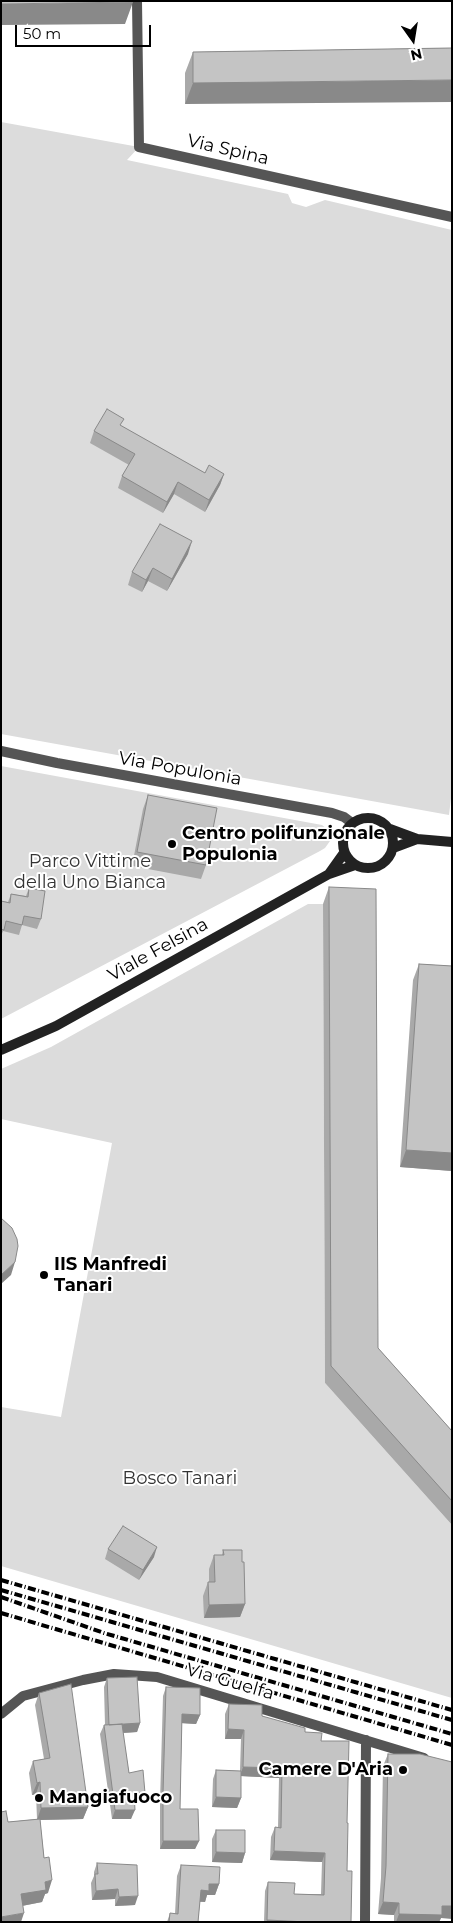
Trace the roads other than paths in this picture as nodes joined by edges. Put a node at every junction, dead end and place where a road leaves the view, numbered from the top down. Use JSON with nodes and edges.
{"nodes":[{"id":1,"x":137,"y":1,"type":"edge"},
{"id":2,"x":452,"y":217,"type":"edge"},
{"id":3,"x":1,"y":751,"type":"edge"},
{"id":4,"x":352,"y":823,"type":"junction"},
{"id":5,"x":390,"y":830,"type":"junction"},
{"id":6,"x":417,"y":839,"type":"junction"},
{"id":7,"x":452,"y":842,"type":"edge"},
{"id":8,"x":393,"y":848,"type":"junction"},
{"id":9,"x":344,"y":853,"type":"junction"},
{"id":10,"x":355,"y":865,"type":"junction"},
{"id":11,"x":329,"y":874,"type":"junction"},
{"id":12,"x":1,"y":1050,"type":"edge"},
{"id":13,"x":1,"y":1714,"type":"edge"},
{"id":14,"x":366,"y":1740,"type":"junction"},
{"id":15,"x":433,"y":1760,"type":"edge"},
{"id":16,"x":364,"y":1922,"type":"edge"}],
"edges":[{"from":1,"to":2,"type":"street","name":"Via Spina"},
{"from":3,"to":4,"type":"street","name":"Via Populonia"},
{"from":4,"to":5,"type":"street","name":"Viale Felsina"},
{"from":4,"to":9,"type":"street","name":"Viale Felsina"},
{"from":5,"to":6,"type":"street","name":"Viale Felsina"},
{"from":5,"to":8,"type":"street"},
{"from":6,"to":7,"type":"street","name":"Viale Felsina"},
{"from":6,"to":8,"type":"street","name":"Viale Felsina"},
{"from":8,"to":10,"type":"street","name":"Viale Felsina"},
{"from":9,"to":10,"type":"street"},
{"from":9,"to":11,"type":"street","name":"Viale Felsina"},
{"from":10,"to":11,"type":"street","name":"Viale Felsina"},
{"from":11,"to":12,"type":"street","name":"Viale Felsina"},
{"from":13,"to":14,"type":"street","name":"Via Guelfa"},
{"from":14,"to":15,"type":"street","name":"Via Guelfa"},
{"from":14,"to":16,"type":"street"}]}
